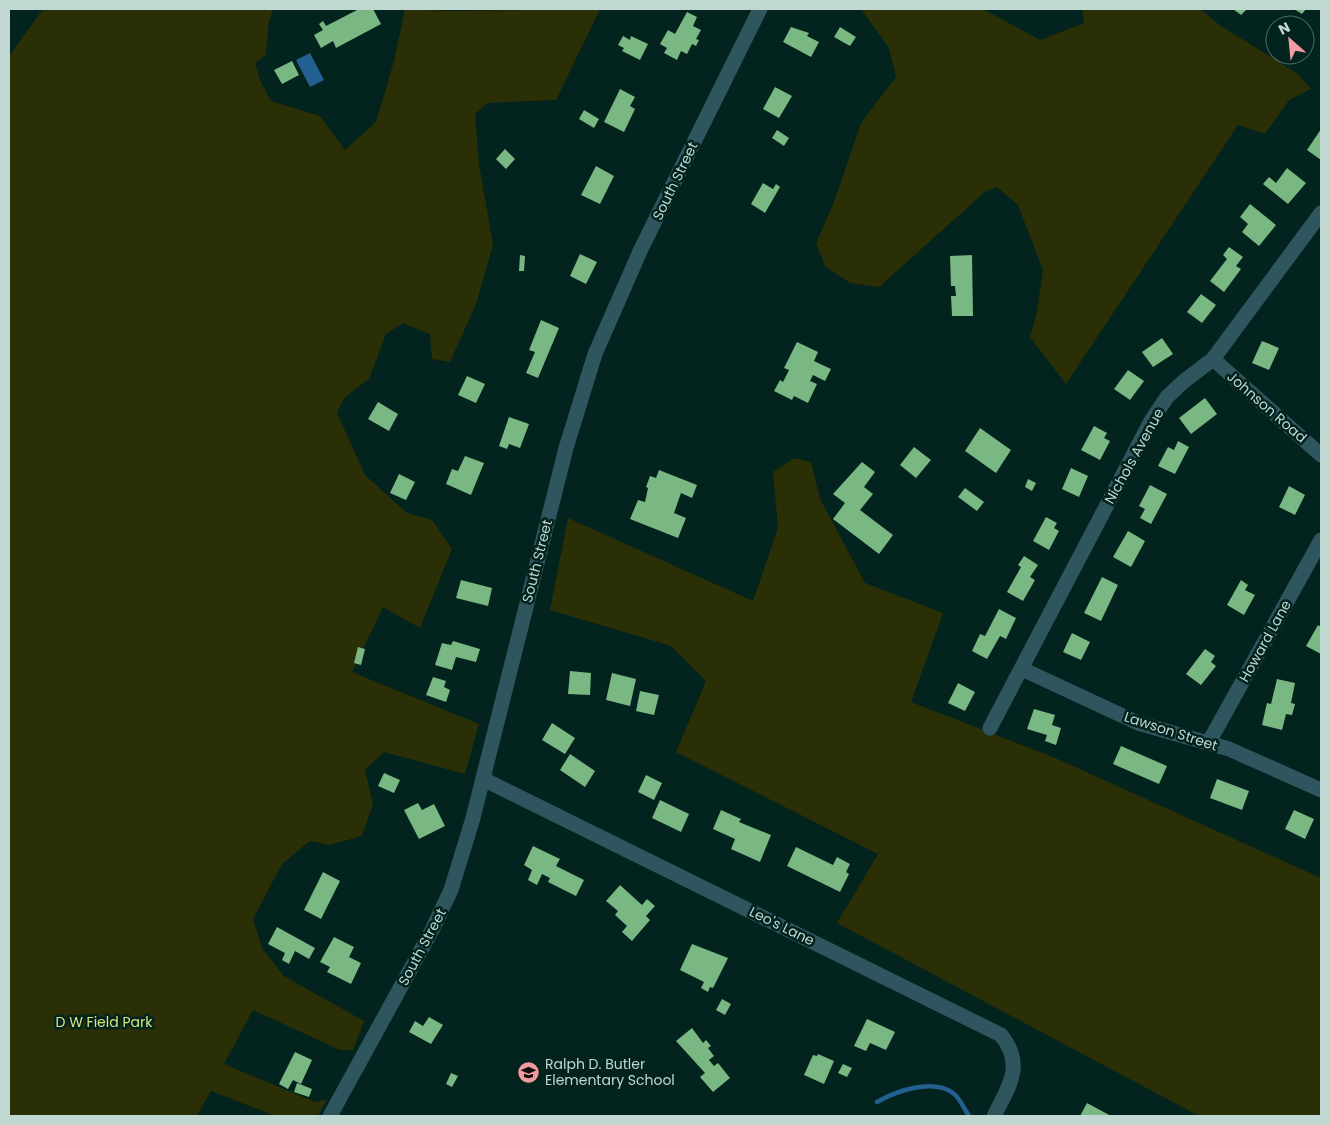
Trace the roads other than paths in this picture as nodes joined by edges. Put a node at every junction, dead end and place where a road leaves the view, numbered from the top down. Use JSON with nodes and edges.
{"nodes":[{"id":1,"x":760,"y":9,"type":"edge"},
{"id":2,"x":1321,"y":213,"type":"edge"},
{"id":3,"x":1213,"y":359,"type":"junction"},
{"id":4,"x":1321,"y":455,"type":"edge"},
{"id":5,"x":1321,"y":540,"type":"edge"},
{"id":6,"x":1022,"y":670,"type":"junction"},
{"id":7,"x":990,"y":728,"type":"dead end"},
{"id":8,"x":1209,"y":742,"type":"junction"},
{"id":9,"x":483,"y":779,"type":"junction"},
{"id":10,"x":1321,"y":790,"type":"edge"},
{"id":11,"x":330,"y":1116,"type":"edge"},
{"id":12,"x":994,"y":1116,"type":"edge"}],
"edges":[{"from":1,"to":9,"type":"street","name":"South Street"},
{"from":2,"to":3,"type":"street","name":"Nichols Avenue"},
{"from":3,"to":4,"type":"street","name":"Johnson Road"},
{"from":3,"to":6,"type":"street","name":"Nichols Avenue"},
{"from":5,"to":8,"type":"street","name":"Howard Lane"},
{"from":6,"to":7,"type":"street","name":"Nichols Avenue"},
{"from":6,"to":8,"type":"street","name":"Lawson Street"},
{"from":8,"to":10,"type":"street","name":"Lawson Street"},
{"from":9,"to":11,"type":"street","name":"South Street"},
{"from":9,"to":12,"type":"street","name":"Leo's Lane"}]}
